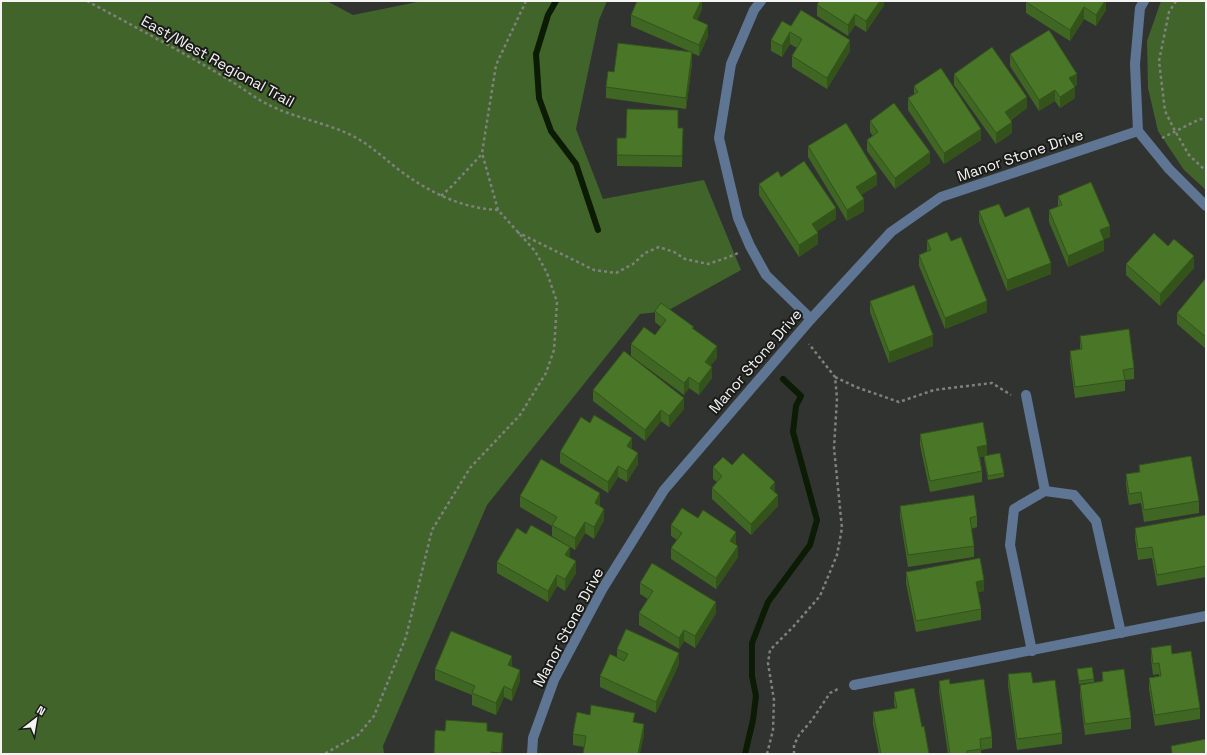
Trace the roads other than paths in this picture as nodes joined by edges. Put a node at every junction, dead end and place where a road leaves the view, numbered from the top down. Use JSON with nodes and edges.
{"nodes":[{"id":1,"x":761,"y":1,"type":"edge"},
{"id":2,"x":1144,"y":1,"type":"edge"},
{"id":3,"x":1138,"y":131,"type":"junction"},
{"id":4,"x":1206,"y":206,"type":"edge"},
{"id":5,"x":811,"y":319,"type":"junction"},
{"id":6,"x":1026,"y":395,"type":"road end"},
{"id":7,"x":1045,"y":492,"type":"junction"},
{"id":8,"x":1206,"y":616,"type":"edge"},
{"id":9,"x":1121,"y":633,"type":"junction"},
{"id":10,"x":1032,"y":651,"type":"junction"},
{"id":11,"x":854,"y":685,"type":"road end"},
{"id":12,"x":532,"y":754,"type":"edge"}],
"edges":[{"from":1,"to":5,"type":"street"},
{"from":2,"to":3,"type":"street"},
{"from":3,"to":4,"type":"street"},
{"from":3,"to":5,"type":"street","name":"Manor Stone Drive"},
{"from":5,"to":12,"type":"street","name":"Manor Stone Drive"},
{"from":6,"to":7,"type":"street"},
{"from":7,"to":9,"type":"street"},
{"from":7,"to":10,"type":"street"},
{"from":8,"to":9,"type":"street"},
{"from":9,"to":10,"type":"street"},
{"from":10,"to":11,"type":"street"}]}
